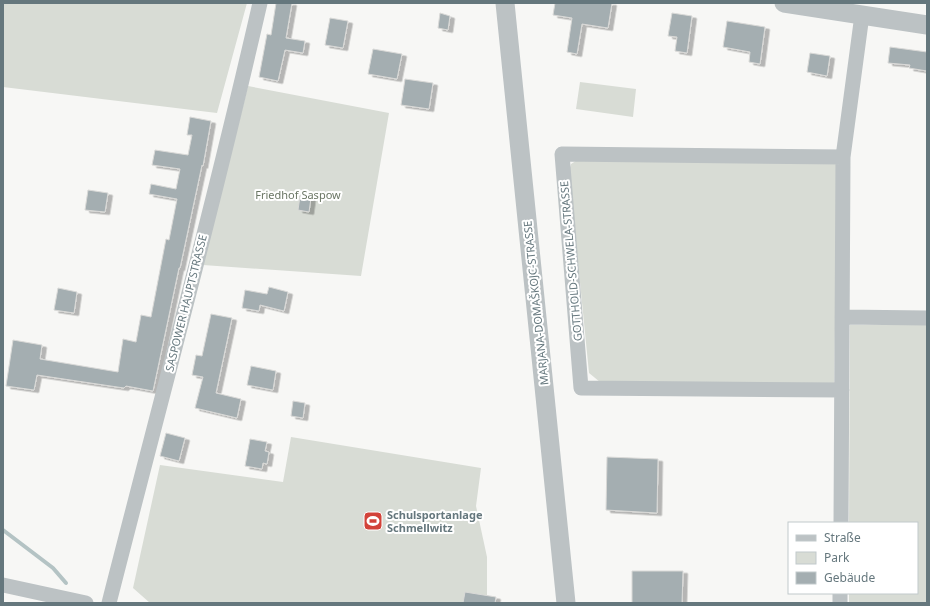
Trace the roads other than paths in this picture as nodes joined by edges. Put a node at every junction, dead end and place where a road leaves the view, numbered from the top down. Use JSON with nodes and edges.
{"nodes":[{"id":1,"x":260,"y":3,"type":"edge"},
{"id":2,"x":505,"y":3,"type":"edge"},
{"id":3,"x":784,"y":3,"type":"edge"},
{"id":4,"x":862,"y":15,"type":"junction"},
{"id":5,"x":927,"y":24,"type":"edge"},
{"id":6,"x":843,"y":156,"type":"junction"},
{"id":7,"x":842,"y":317,"type":"junction"},
{"id":8,"x":927,"y":318,"type":"edge"},
{"id":9,"x":842,"y":390,"type":"junction"},
{"id":10,"x":841,"y":522,"type":"edge"},
{"id":11,"x":3,"y":585,"type":"edge"},
{"id":12,"x":86,"y":603,"type":"edge"},
{"id":13,"x":108,"y":603,"type":"edge"},
{"id":14,"x":566,"y":603,"type":"edge"}],
"edges":[{"from":1,"to":13,"type":"street","name":"SASPOWER HAUPTSTRASSE"},
{"from":2,"to":14,"type":"street","name":"MARJANA-DOMAŠKOJC-STRASSE"},
{"from":3,"to":4,"type":"street"},
{"from":4,"to":5,"type":"street"},
{"from":4,"to":6,"type":"street"},
{"from":6,"to":7,"type":"street"},
{"from":6,"to":9,"type":"street","name":"GOTTHOLD-SCHWELA-STRASSE"},
{"from":7,"to":8,"type":"street"},
{"from":7,"to":9,"type":"street"},
{"from":9,"to":10,"type":"street"},
{"from":11,"to":12,"type":"street"}]}
